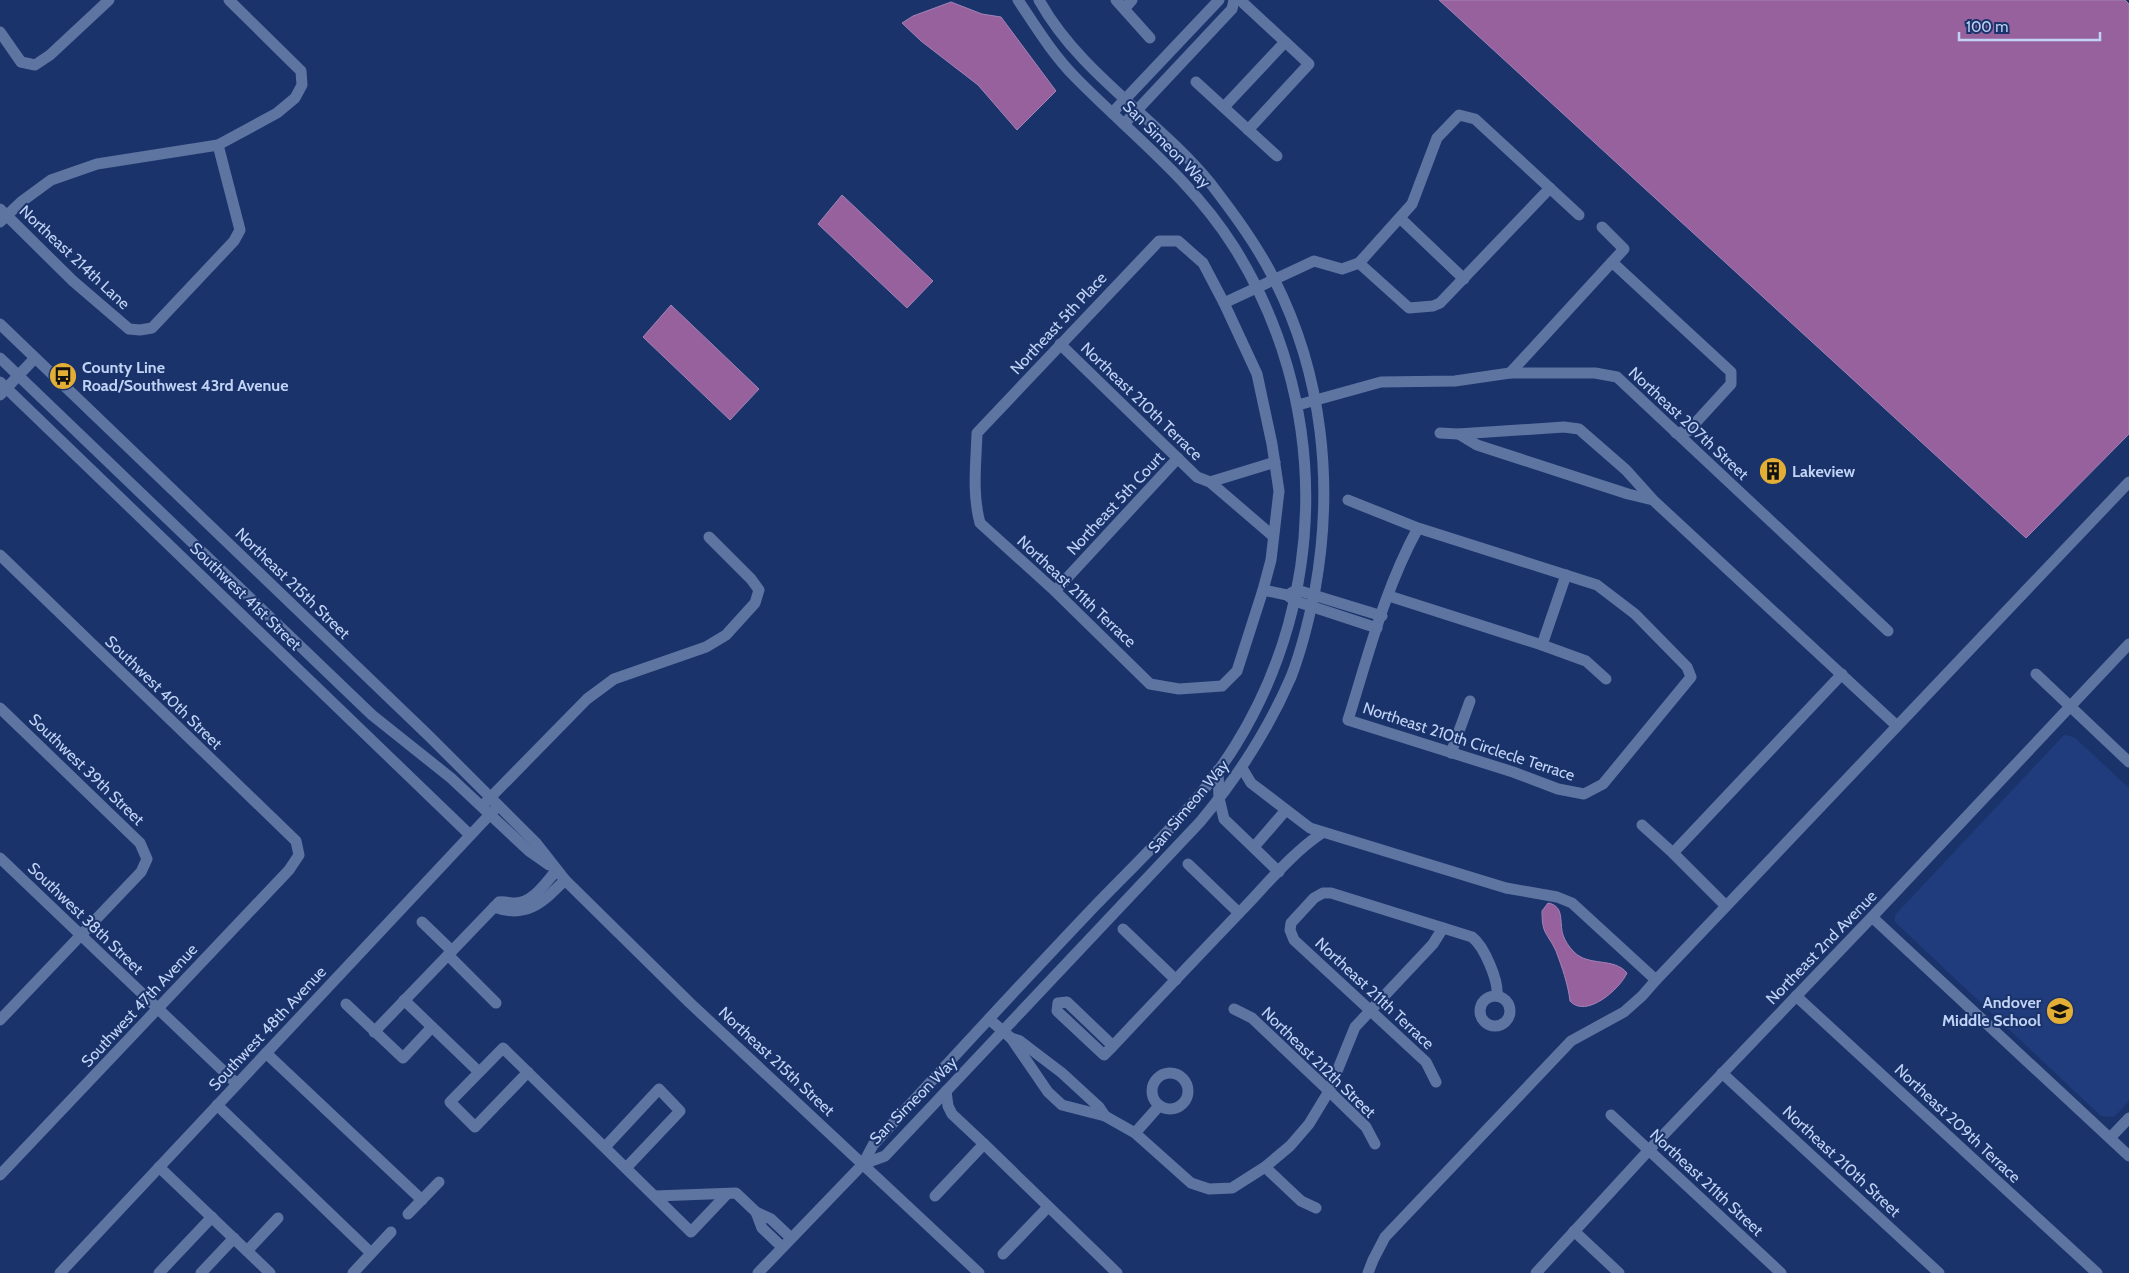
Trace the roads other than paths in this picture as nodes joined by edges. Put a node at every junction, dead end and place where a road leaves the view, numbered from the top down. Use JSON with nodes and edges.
{"nodes":[{"id":1,"x":109,"y":0,"type":"edge"},
{"id":2,"x":229,"y":0,"type":"edge"},
{"id":3,"x":1018,"y":0,"type":"edge"},
{"id":4,"x":1039,"y":0,"type":"edge"},
{"id":5,"x":1132,"y":0,"type":"edge"},
{"id":6,"x":1219,"y":0,"type":"edge"},
{"id":7,"x":1234,"y":0,"type":"edge"},
{"id":8,"x":1240,"y":0,"type":"edge"},
{"id":9,"x":1120,"y":5,"type":"edge"},
{"id":10,"x":0,"y":32,"type":"edge"},
{"id":11,"x":1150,"y":38,"type":"dead end"},
{"id":12,"x":1285,"y":42,"type":"junction"},
{"id":13,"x":1196,"y":82,"type":"dead end"},
{"id":14,"x":1125,"y":100,"type":"junction"},
{"id":15,"x":1224,"y":107,"type":"junction"},
{"id":16,"x":1137,"y":111,"type":"junction"},
{"id":17,"x":1112,"y":113,"type":"junction"},
{"id":18,"x":1124,"y":124,"type":"junction"},
{"id":19,"x":1248,"y":130,"type":"junction"},
{"id":20,"x":218,"y":145,"type":"junction"},
{"id":21,"x":1277,"y":156,"type":"dead end"},
{"id":22,"x":1550,"y":188,"type":"junction"},
{"id":23,"x":1579,"y":215,"type":"dead end"},
{"id":24,"x":2,"y":216,"type":"edge"},
{"id":25,"x":1400,"y":218,"type":"junction"},
{"id":26,"x":1602,"y":227,"type":"dead end"},
{"id":27,"x":1612,"y":262,"type":"junction"},
{"id":28,"x":1359,"y":263,"type":"junction"},
{"id":29,"x":1274,"y":279,"type":"junction"},
{"id":30,"x":1464,"y":279,"type":"junction"},
{"id":31,"x":1257,"y":287,"type":"junction"},
{"id":32,"x":1224,"y":303,"type":"junction"},
{"id":33,"x":0,"y":324,"type":"edge"},
{"id":34,"x":1060,"y":344,"type":"junction"},
{"id":35,"x":0,"y":358,"type":"edge"},
{"id":36,"x":35,"y":358,"type":"junction"},
{"id":37,"x":1510,"y":374,"type":"junction"},
{"id":38,"x":18,"y":376,"type":"junction"},
{"id":39,"x":2,"y":388,"type":"edge"},
{"id":40,"x":1315,"y":400,"type":"junction"},
{"id":41,"x":1298,"y":405,"type":"junction"},
{"id":42,"x":1440,"y":433,"type":"dead end"},
{"id":43,"x":1676,"y":433,"type":"junction"},
{"id":44,"x":1458,"y":434,"type":"junction"},
{"id":45,"x":1178,"y":458,"type":"junction"},
{"id":46,"x":1275,"y":462,"type":"junction"},
{"id":47,"x":1210,"y":482,"type":"junction"},
{"id":48,"x":2129,"y":482,"type":"edge"},
{"id":49,"x":1348,"y":500,"type":"dead end"},
{"id":50,"x":1653,"y":500,"type":"junction"},
{"id":51,"x":980,"y":523,"type":"joint"},
{"id":52,"x":1418,"y":528,"type":"junction"},
{"id":53,"x":1273,"y":536,"type":"junction"},
{"id":54,"x":709,"y":537,"type":"dead end"},
{"id":55,"x":0,"y":555,"type":"edge"},
{"id":56,"x":1566,"y":575,"type":"junction"},
{"id":57,"x":1263,"y":590,"type":"junction"},
{"id":58,"x":1055,"y":591,"type":"junction"},
{"id":59,"x":1293,"y":596,"type":"junction"},
{"id":60,"x":1389,"y":596,"type":"junction"},
{"id":61,"x":1313,"y":601,"type":"junction"},
{"id":62,"x":1382,"y":616,"type":"junction"},
{"id":63,"x":1377,"y":628,"type":"junction"},
{"id":64,"x":1888,"y":631,"type":"dead end"},
{"id":65,"x":284,"y":632,"type":"junction"},
{"id":66,"x":272,"y":644,"type":"junction"},
{"id":67,"x":2129,"y":644,"type":"edge"},
{"id":68,"x":1542,"y":645,"type":"junction"},
{"id":69,"x":1842,"y":674,"type":"junction"},
{"id":70,"x":2036,"y":674,"type":"dead end"},
{"id":71,"x":1606,"y":679,"type":"dead end"},
{"id":72,"x":1150,"y":684,"type":"joint"},
{"id":73,"x":1470,"y":701,"type":"dead end"},
{"id":74,"x":2070,"y":706,"type":"junction"},
{"id":75,"x":0,"y":708,"type":"edge"},
{"id":76,"x":1897,"y":726,"type":"junction"},
{"id":77,"x":1451,"y":753,"type":"junction"},
{"id":78,"x":2129,"y":762,"type":"edge"},
{"id":79,"x":1242,"y":768,"type":"junction"},
{"id":80,"x":1218,"y":770,"type":"junction"},
{"id":81,"x":1233,"y":780,"type":"junction"},
{"id":82,"x":1219,"y":782,"type":"junction"},
{"id":83,"x":1251,"y":783,"type":"junction"},
{"id":84,"x":1204,"y":788,"type":"junction"},
{"id":85,"x":1219,"y":798,"type":"junction"},
{"id":86,"x":490,"y":806,"type":"junction"},
{"id":87,"x":1284,"y":812,"type":"junction"},
{"id":88,"x":1205,"y":816,"type":"junction"},
{"id":89,"x":1224,"y":819,"type":"junction"},
{"id":90,"x":1642,"y":825,"type":"dead end"},
{"id":91,"x":470,"y":835,"type":"junction"},
{"id":92,"x":1317,"y":836,"type":"junction"},
{"id":93,"x":1254,"y":847,"type":"junction"},
{"id":94,"x":1673,"y":853,"type":"junction"},
{"id":95,"x":299,"y":855,"type":"joint"},
{"id":96,"x":1,"y":862,"type":"edge"},
{"id":97,"x":1188,"y":864,"type":"dead end"},
{"id":98,"x":556,"y":871,"type":"junction"},
{"id":99,"x":1279,"y":872,"type":"junction"},
{"id":100,"x":565,"y":880,"type":"junction"},
{"id":101,"x":1726,"y":906,"type":"junction"},
{"id":102,"x":494,"y":907,"type":"junction"},
{"id":103,"x":1239,"y":913,"type":"junction"},
{"id":104,"x":1872,"y":917,"type":"junction"},
{"id":105,"x":422,"y":922,"type":"dead end"},
{"id":106,"x":1122,"y":928,"type":"dead end"},
{"id":107,"x":1443,"y":928,"type":"junction"},
{"id":108,"x":80,"y":935,"type":"junction"},
{"id":109,"x":450,"y":953,"type":"junction"},
{"id":110,"x":1176,"y":980,"type":"junction"},
{"id":111,"x":1656,"y":980,"type":"junction"},
{"id":112,"x":1497,"y":996,"type":"dead end"},
{"id":113,"x":1796,"y":996,"type":"junction"},
{"id":114,"x":404,"y":1000,"type":"junction"},
{"id":115,"x":496,"y":1003,"type":"dead end"},
{"id":116,"x":346,"y":1004,"type":"dead end"},
{"id":117,"x":157,"y":1009,"type":"junction"},
{"id":118,"x":1234,"y":1009,"type":"dead end"},
{"id":119,"x":1369,"y":1011,"type":"junction"},
{"id":120,"x":989,"y":1019,"type":"junction"},
{"id":121,"x":0,"y":1020,"type":"edge"},
{"id":122,"x":432,"y":1027,"type":"junction"},
{"id":123,"x":374,"y":1032,"type":"junction"},
{"id":124,"x":1007,"y":1035,"type":"junction"},
{"id":125,"x":1113,"y":1046,"type":"junction"},
{"id":126,"x":266,"y":1053,"type":"junction"},
{"id":127,"x":479,"y":1072,"type":"junction"},
{"id":128,"x":528,"y":1072,"type":"junction"},
{"id":129,"x":1722,"y":1073,"type":"junction"},
{"id":130,"x":1436,"y":1082,"type":"dead end"},
{"id":131,"x":236,"y":1084,"type":"junction"},
{"id":132,"x":946,"y":1091,"type":"junction"},
{"id":133,"x":1329,"y":1091,"type":"junction"},
{"id":134,"x":216,"y":1106,"type":"junction"},
{"id":135,"x":1159,"y":1106,"type":"dead end"},
{"id":136,"x":1611,"y":1115,"type":"dead end"},
{"id":137,"x":1105,"y":1116,"type":"junction"},
{"id":138,"x":2129,"y":1118,"type":"edge"},
{"id":139,"x":1135,"y":1133,"type":"junction"},
{"id":140,"x":2110,"y":1138,"type":"junction"},
{"id":141,"x":984,"y":1144,"type":"junction"},
{"id":142,"x":1375,"y":1144,"type":"dead end"},
{"id":143,"x":604,"y":1147,"type":"junction"},
{"id":144,"x":1649,"y":1150,"type":"junction"},
{"id":145,"x":2129,"y":1156,"type":"edge"},
{"id":146,"x":864,"y":1164,"type":"junction"},
{"id":147,"x":159,"y":1167,"type":"junction"},
{"id":148,"x":1265,"y":1167,"type":"junction"},
{"id":149,"x":626,"y":1168,"type":"junction"},
{"id":150,"x":0,"y":1175,"type":"edge"},
{"id":151,"x":439,"y":1182,"type":"dead end"},
{"id":152,"x":726,"y":1194,"type":"junction"},
{"id":153,"x":655,"y":1196,"type":"junction"},
{"id":154,"x":935,"y":1196,"type":"dead end"},
{"id":155,"x":422,"y":1200,"type":"junction"},
{"id":156,"x":1048,"y":1207,"type":"junction"},
{"id":157,"x":1316,"y":1208,"type":"dead end"},
{"id":158,"x":756,"y":1212,"type":"junction"},
{"id":159,"x":408,"y":1214,"type":"dead end"},
{"id":160,"x":212,"y":1217,"type":"junction"},
{"id":161,"x":278,"y":1218,"type":"dead end"},
{"id":162,"x":391,"y":1232,"type":"dead end"},
{"id":163,"x":1574,"y":1232,"type":"junction"},
{"id":164,"x":234,"y":1238,"type":"junction"},
{"id":165,"x":791,"y":1238,"type":"junction"},
{"id":166,"x":782,"y":1247,"type":"junction"},
{"id":167,"x":247,"y":1250,"type":"junction"},
{"id":168,"x":371,"y":1253,"type":"junction"},
{"id":169,"x":1003,"y":1254,"type":"dead end"},
{"id":170,"x":266,"y":1271,"type":"edge"},
{"id":171,"x":1114,"y":1272,"type":"edge"},
{"id":172,"x":60,"y":1273,"type":"edge"},
{"id":173,"x":159,"y":1273,"type":"edge"},
{"id":174,"x":201,"y":1273,"type":"edge"},
{"id":175,"x":352,"y":1273,"type":"edge"},
{"id":176,"x":758,"y":1273,"type":"edge"},
{"id":177,"x":979,"y":1273,"type":"edge"},
{"id":178,"x":1368,"y":1273,"type":"edge"},
{"id":179,"x":1536,"y":1273,"type":"edge"},
{"id":180,"x":1619,"y":1273,"type":"edge"},
{"id":181,"x":1781,"y":1273,"type":"edge"},
{"id":182,"x":1940,"y":1273,"type":"edge"},
{"id":183,"x":2097,"y":1273,"type":"edge"}],
"edges":[{"from":1,"to":10,"type":"street"},
{"from":2,"to":20,"type":"street"},
{"from":3,"to":17,"type":"street","name":"San Simeon Way"},
{"from":4,"to":14,"type":"street","name":"San Simeon Way"},
{"from":5,"to":9,"type":"street"},
{"from":6,"to":14,"type":"street"},
{"from":7,"to":16,"type":"street"},
{"from":8,"to":12,"type":"street"},
{"from":9,"to":11,"type":"street"},
{"from":12,"to":15,"type":"street"},
{"from":12,"to":19,"type":"street"},
{"from":13,"to":15,"type":"street"},
{"from":14,"to":16,"type":"street","name":"San Simeon Way"},
{"from":14,"to":17,"type":"street"},
{"from":15,"to":19,"type":"street"},
{"from":16,"to":18,"type":"street"},
{"from":16,"to":29,"type":"street","name":"San Simeon Way"},
{"from":17,"to":18,"type":"street","name":"San Simeon Way"},
{"from":18,"to":31,"type":"street","name":"San Simeon Way"},
{"from":19,"to":21,"type":"street"},
{"from":20,"to":24,"type":"street"},
{"from":20,"to":24,"type":"street","name":"Northeast 214th Lane"},
{"from":22,"to":23,"type":"street"},
{"from":22,"to":25,"type":"street"},
{"from":22,"to":30,"type":"street"},
{"from":25,"to":28,"type":"street"},
{"from":25,"to":30,"type":"street"},
{"from":26,"to":27,"type":"street"},
{"from":27,"to":37,"type":"street"},
{"from":27,"to":43,"type":"street"},
{"from":28,"to":29,"type":"street"},
{"from":28,"to":30,"type":"street"},
{"from":29,"to":31,"type":"street"},
{"from":29,"to":40,"type":"street","name":"San Simeon Way"},
{"from":31,"to":32,"type":"street"},
{"from":31,"to":41,"type":"street","name":"San Simeon Way"},
{"from":32,"to":34,"type":"street","name":"Northeast 5th Place"},
{"from":32,"to":46,"type":"street","name":"Northeast 5th Place"},
{"from":33,"to":36,"type":"street","name":"Northeast 215th Street"},
{"from":34,"to":45,"type":"street","name":"Northeast 210th Terrace"},
{"from":34,"to":51,"type":"street","name":"Northeast 5th Place"},
{"from":35,"to":38,"type":"street","name":"Northeast 215th Street"},
{"from":36,"to":38,"type":"street"},
{"from":36,"to":86,"type":"street","name":"Northeast 215th Street"},
{"from":37,"to":40,"type":"street","name":"Northeast 207th Street"},
{"from":37,"to":43,"type":"street","name":"Northeast 207th Street"},
{"from":38,"to":39,"type":"street"},
{"from":38,"to":65,"type":"street","name":"Northeast 215th Street"},
{"from":39,"to":66,"type":"street","name":"Southwest 41st Street"},
{"from":40,"to":41,"type":"street","name":"Northeast 207th Street"},
{"from":40,"to":61,"type":"street","name":"San Simeon Way"},
{"from":41,"to":59,"type":"street","name":"San Simeon Way"},
{"from":42,"to":44,"type":"street"},
{"from":43,"to":64,"type":"street","name":"Northeast 207th Street"},
{"from":44,"to":50,"type":"street"},
{"from":44,"to":50,"type":"street"},
{"from":45,"to":47,"type":"street","name":"Northeast 210th Terrace"},
{"from":45,"to":58,"type":"street","name":"Northeast 5th Court"},
{"from":46,"to":47,"type":"street"},
{"from":46,"to":53,"type":"street","name":"Northeast 5th Place"},
{"from":47,"to":53,"type":"street","name":"Northeast 210th Terrace"},
{"from":48,"to":76,"type":"street"},
{"from":49,"to":52,"type":"street"},
{"from":50,"to":69,"type":"street"},
{"from":51,"to":58,"type":"street","name":"Northeast 211th Terrace"},
{"from":52,"to":56,"type":"street","name":"Northeast 210th Circlecle Terrace"},
{"from":52,"to":60,"type":"street","name":"Northeast 210th Circlecle Terrace"},
{"from":53,"to":57,"type":"street","name":"Northeast 5th Place"},
{"from":54,"to":86,"type":"street","name":"Southwest 48th Avenue"},
{"from":55,"to":95,"type":"street","name":"Southwest 40th Street"},
{"from":56,"to":68,"type":"street"},
{"from":56,"to":77,"type":"street","name":"Northeast 210th Circlecle Terrace"},
{"from":57,"to":59,"type":"street"},
{"from":57,"to":72,"type":"street","name":"Northeast 5th Place"},
{"from":58,"to":72,"type":"street","name":"Northeast 211th Terrace"},
{"from":59,"to":61,"type":"street"},
{"from":59,"to":80,"type":"street","name":"San Simeon Way"},
{"from":60,"to":62,"type":"street","name":"Northeast 210th Circlecle Terrace"},
{"from":60,"to":68,"type":"street"},
{"from":61,"to":62,"type":"street"},
{"from":61,"to":63,"type":"street"},
{"from":61,"to":79,"type":"street","name":"San Simeon Way"},
{"from":62,"to":63,"type":"street","name":"Northeast 210th Circlecle Terrace"},
{"from":63,"to":77,"type":"street","name":"Northeast 210th Circlecle Terrace"},
{"from":65,"to":66,"type":"street"},
{"from":65,"to":86,"type":"street","name":"Northeast 215th Street"},
{"from":66,"to":91,"type":"street","name":"Southwest 41st Street"},
{"from":67,"to":74,"type":"street","name":"Northeast 2nd Avenue"},
{"from":68,"to":71,"type":"street"},
{"from":69,"to":76,"type":"street"},
{"from":69,"to":94,"type":"street"},
{"from":70,"to":74,"type":"street"},
{"from":73,"to":77,"type":"street"},
{"from":74,"to":78,"type":"street"},
{"from":74,"to":104,"type":"street","name":"Northeast 2nd Avenue"},
{"from":75,"to":108,"type":"street","name":"Southwest 39th Street"},
{"from":76,"to":101,"type":"street"},
{"from":79,"to":81,"type":"street","name":"San Simeon Way"},
{"from":79,"to":83,"type":"street"},
{"from":80,"to":82,"type":"street"},
{"from":80,"to":84,"type":"street","name":"San Simeon Way"},
{"from":81,"to":82,"type":"street"},
{"from":81,"to":83,"type":"street"},
{"from":81,"to":85,"type":"street","name":"San Simeon Way"},
{"from":82,"to":84,"type":"street"},
{"from":82,"to":85,"type":"street"},
{"from":83,"to":87,"type":"street"},
{"from":84,"to":120,"type":"street","name":"San Simeon Way"},
{"from":85,"to":88,"type":"street","name":"San Simeon Way"},
{"from":85,"to":89,"type":"street"},
{"from":86,"to":91,"type":"street","name":"Southwest 48th Avenue"},
{"from":86,"to":98,"type":"street","name":"Northeast 215th Street"},
{"from":87,"to":92,"type":"street"},
{"from":87,"to":93,"type":"street"},
{"from":88,"to":89,"type":"street"},
{"from":88,"to":124,"type":"street","name":"San Simeon Way"},
{"from":89,"to":93,"type":"street"},
{"from":90,"to":94,"type":"street"},
{"from":91,"to":126,"type":"street","name":"Southwest 48th Avenue"},
{"from":92,"to":99,"type":"street"},
{"from":92,"to":111,"type":"street"},
{"from":93,"to":99,"type":"street"},
{"from":94,"to":101,"type":"street"},
{"from":95,"to":117,"type":"street","name":"Southwest 47th Avenue"},
{"from":96,"to":108,"type":"street","name":"Southwest 38th Street"},
{"from":97,"to":103,"type":"street"},
{"from":98,"to":100,"type":"street","name":"Northeast 215th Street"},
{"from":98,"to":102,"type":"street"},
{"from":99,"to":103,"type":"street"},
{"from":100,"to":102,"type":"street"},
{"from":100,"to":146,"type":"street","name":"Northeast 215th Street"},
{"from":101,"to":111,"type":"street"},
{"from":102,"to":109,"type":"street"},
{"from":103,"to":110,"type":"street"},
{"from":104,"to":113,"type":"street","name":"Northeast 2nd Avenue"},
{"from":104,"to":140,"type":"street"},
{"from":105,"to":109,"type":"street"},
{"from":106,"to":110,"type":"street"},
{"from":107,"to":112,"type":"street"},
{"from":107,"to":119,"type":"street"},
{"from":107,"to":119,"type":"street","name":"Northeast 211th Terrace"},
{"from":108,"to":117,"type":"street","name":"Southwest 38th Street"},
{"from":108,"to":121,"type":"street"},
{"from":109,"to":114,"type":"street"},
{"from":109,"to":115,"type":"street"},
{"from":110,"to":125,"type":"street"},
{"from":111,"to":178,"type":"street"},
{"from":113,"to":129,"type":"street","name":"Northeast 2nd Avenue"},
{"from":113,"to":183,"type":"street","name":"Northeast 209th Terrace"},
{"from":114,"to":122,"type":"street"},
{"from":114,"to":123,"type":"street"},
{"from":116,"to":123,"type":"street"},
{"from":117,"to":131,"type":"street","name":"Southwest 38th Street"},
{"from":117,"to":150,"type":"street","name":"Southwest 47th Avenue"},
{"from":118,"to":133,"type":"street","name":"Northeast 212th Street"},
{"from":119,"to":130,"type":"street","name":"Northeast 211th Terrace"},
{"from":119,"to":133,"type":"street"},
{"from":120,"to":124,"type":"street"},
{"from":120,"to":146,"type":"street","name":"San Simeon Way"},
{"from":122,"to":123,"type":"street"},
{"from":122,"to":127,"type":"street"},
{"from":124,"to":132,"type":"street","name":"San Simeon Way"},
{"from":124,"to":137,"type":"street"},
{"from":124,"to":137,"type":"street"},
{"from":125,"to":125,"type":"street"},
{"from":126,"to":131,"type":"street","name":"Southwest 48th Avenue"},
{"from":126,"to":155,"type":"street"},
{"from":127,"to":128,"type":"street"},
{"from":127,"to":128,"type":"street"},
{"from":128,"to":143,"type":"street"},
{"from":129,"to":144,"type":"street","name":"Northeast 2nd Avenue"},
{"from":129,"to":182,"type":"street","name":"Northeast 210th Street"},
{"from":131,"to":134,"type":"street","name":"Southwest 48th Avenue"},
{"from":132,"to":141,"type":"street"},
{"from":132,"to":146,"type":"street","name":"San Simeon Way"},
{"from":133,"to":142,"type":"street","name":"Northeast 212th Street"},
{"from":133,"to":148,"type":"street"},
{"from":134,"to":147,"type":"street","name":"Southwest 48th Avenue"},
{"from":134,"to":168,"type":"street"},
{"from":135,"to":139,"type":"street"},
{"from":136,"to":144,"type":"street","name":"Northeast 211th Street"},
{"from":137,"to":139,"type":"street"},
{"from":138,"to":140,"type":"street"},
{"from":139,"to":148,"type":"street"},
{"from":140,"to":145,"type":"street"},
{"from":141,"to":154,"type":"street"},
{"from":141,"to":156,"type":"street"},
{"from":143,"to":149,"type":"street"},
{"from":143,"to":149,"type":"street"},
{"from":144,"to":163,"type":"street","name":"Northeast 2nd Avenue"},
{"from":144,"to":181,"type":"street","name":"Northeast 211th Street"},
{"from":146,"to":165,"type":"street"},
{"from":146,"to":177,"type":"street","name":"Northeast 215th Street"},
{"from":147,"to":160,"type":"street"},
{"from":147,"to":172,"type":"street","name":"Southwest 48th Avenue"},
{"from":148,"to":157,"type":"street"},
{"from":149,"to":153,"type":"street"},
{"from":151,"to":155,"type":"street"},
{"from":152,"to":153,"type":"street"},
{"from":152,"to":153,"type":"street"},
{"from":152,"to":158,"type":"street"},
{"from":155,"to":159,"type":"street"},
{"from":156,"to":169,"type":"street"},
{"from":156,"to":171,"type":"street"},
{"from":158,"to":165,"type":"street"},
{"from":158,"to":166,"type":"street"},
{"from":160,"to":164,"type":"street"},
{"from":160,"to":173,"type":"street"},
{"from":161,"to":167,"type":"street"},
{"from":162,"to":168,"type":"street"},
{"from":163,"to":179,"type":"street","name":"Northeast 2nd Avenue"},
{"from":163,"to":180,"type":"street"},
{"from":164,"to":167,"type":"street"},
{"from":164,"to":174,"type":"street"},
{"from":165,"to":166,"type":"street"},
{"from":166,"to":176,"type":"street"},
{"from":167,"to":170,"type":"street"},
{"from":168,"to":175,"type":"street"}]}
